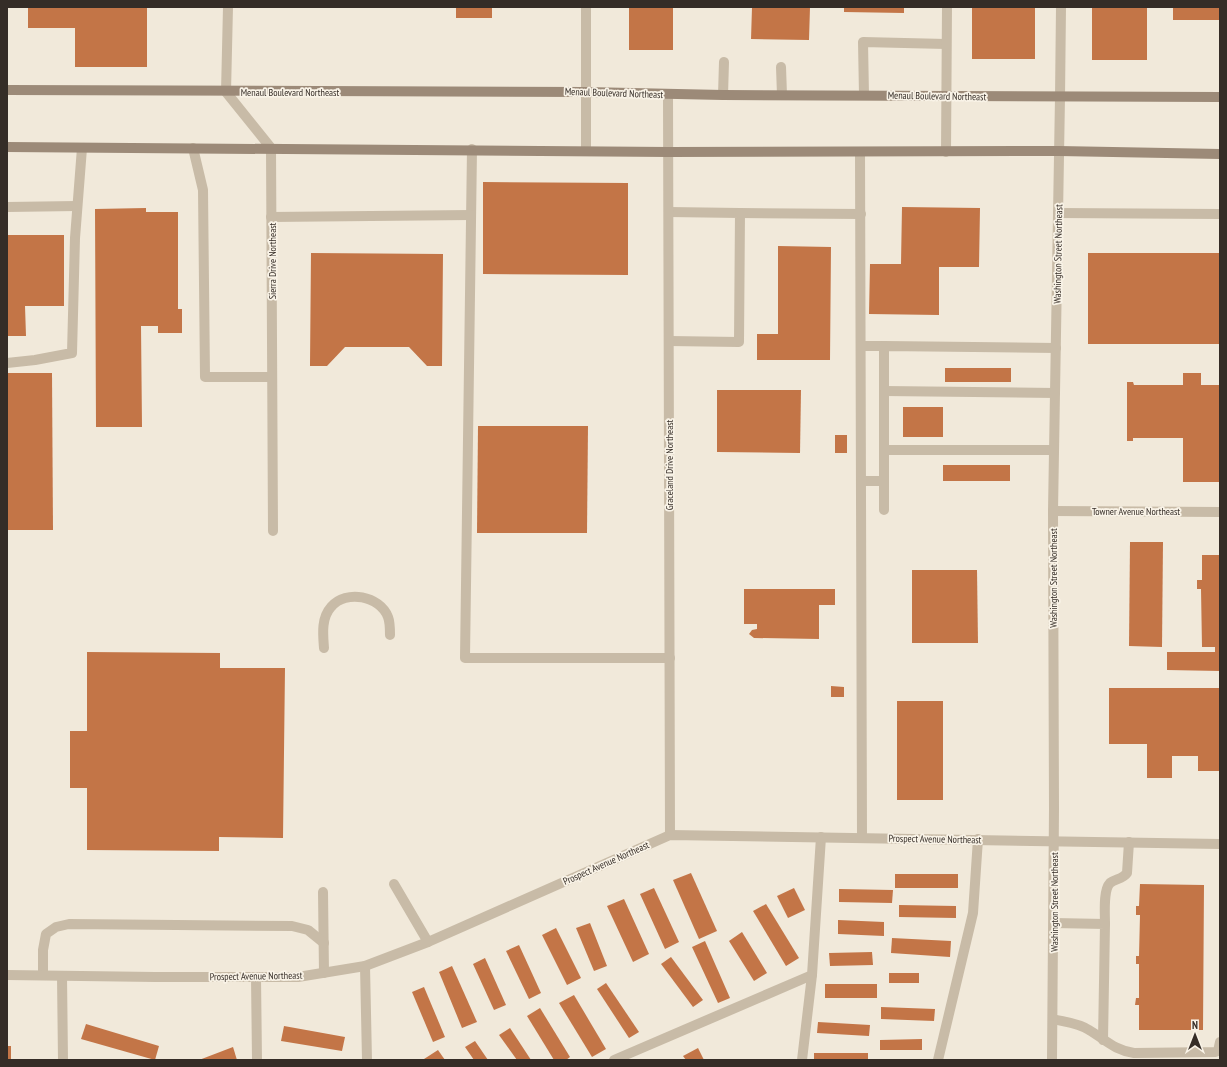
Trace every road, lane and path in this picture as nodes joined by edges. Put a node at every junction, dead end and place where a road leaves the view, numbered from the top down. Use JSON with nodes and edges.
{"nodes":[{"id":1,"x":228,"y":7,"type":"edge"},
{"id":2,"x":586,"y":7,"type":"edge"},
{"id":3,"x":946,"y":7,"type":"edge"},
{"id":4,"x":1061,"y":7,"type":"edge"},
{"id":5,"x":946,"y":44,"type":"junction"},
{"id":6,"x":724,"y":62,"type":"dead end"},
{"id":7,"x":781,"y":67,"type":"dead end"},
{"id":8,"x":7,"y":90,"type":"edge"},
{"id":9,"x":226,"y":92,"type":"junction"},
{"id":10,"x":586,"y":92,"type":"junction"},
{"id":11,"x":668,"y":95,"type":"junction"},
{"id":12,"x":864,"y":95,"type":"junction"},
{"id":13,"x":723,"y":96,"type":"junction"},
{"id":14,"x":782,"y":96,"type":"junction"},
{"id":15,"x":946,"y":96,"type":"junction"},
{"id":16,"x":1060,"y":97,"type":"junction"},
{"id":17,"x":1220,"y":97,"type":"edge"},
{"id":18,"x":7,"y":147,"type":"edge"},
{"id":19,"x":82,"y":148,"type":"junction"},
{"id":20,"x":193,"y":148,"type":"junction"},
{"id":21,"x":271,"y":148,"type":"junction"},
{"id":22,"x":472,"y":149,"type":"junction"},
{"id":23,"x":586,"y":150,"type":"junction"},
{"id":24,"x":1059,"y":151,"type":"junction"},
{"id":25,"x":669,"y":152,"type":"junction"},
{"id":26,"x":860,"y":152,"type":"junction"},
{"id":27,"x":946,"y":152,"type":"junction"},
{"id":28,"x":1220,"y":154,"type":"edge"},
{"id":29,"x":77,"y":206,"type":"junction"},
{"id":30,"x":7,"y":207,"type":"edge"},
{"id":31,"x":669,"y":212,"type":"junction"},
{"id":32,"x":740,"y":212,"type":"junction"},
{"id":33,"x":1058,"y":212,"type":"junction"},
{"id":34,"x":860,"y":214,"type":"junction"},
{"id":35,"x":1220,"y":214,"type":"edge"},
{"id":36,"x":471,"y":215,"type":"junction"},
{"id":37,"x":271,"y":217,"type":"junction"},
{"id":38,"x":669,"y":342,"type":"junction"},
{"id":39,"x":861,"y":346,"type":"junction"},
{"id":40,"x":884,"y":346,"type":"junction"},
{"id":41,"x":1056,"y":348,"type":"junction"},
{"id":42,"x":7,"y":363,"type":"edge"},
{"id":43,"x":272,"y":377,"type":"junction"},
{"id":44,"x":884,"y":391,"type":"junction"},
{"id":45,"x":1055,"y":393,"type":"junction"},
{"id":46,"x":884,"y":450,"type":"junction"},
{"id":47,"x":1054,"y":450,"type":"junction"},
{"id":48,"x":861,"y":481,"type":"junction"},
{"id":49,"x":884,"y":482,"type":"junction"},
{"id":50,"x":884,"y":510,"type":"dead end"},
{"id":51,"x":1053,"y":511,"type":"junction"},
{"id":52,"x":1220,"y":512,"type":"edge"},
{"id":53,"x":273,"y":531,"type":"dead end"},
{"id":54,"x":390,"y":635,"type":"dead end"},
{"id":55,"x":324,"y":648,"type":"dead end"},
{"id":56,"x":670,"y":658,"type":"junction"},
{"id":57,"x":670,"y":835,"type":"junction"},
{"id":58,"x":820,"y":837,"type":"junction"},
{"id":59,"x":862,"y":838,"type":"junction"},
{"id":60,"x":978,"y":839,"type":"junction"},
{"id":61,"x":1054,"y":841,"type":"junction"},
{"id":62,"x":1129,"y":842,"type":"junction"},
{"id":63,"x":1220,"y":844,"type":"edge"},
{"id":64,"x":394,"y":884,"type":"dead end"},
{"id":65,"x":323,"y":892,"type":"dead end"},
{"id":66,"x":1054,"y":923,"type":"junction"},
{"id":67,"x":1105,"y":924,"type":"junction"},
{"id":68,"x":428,"y":942,"type":"junction"},
{"id":69,"x":324,"y":943,"type":"junction"},
{"id":70,"x":365,"y":966,"type":"junction"},
{"id":71,"x":324,"y":973,"type":"junction"},
{"id":72,"x":7,"y":975,"type":"edge"},
{"id":73,"x":43,"y":975,"type":"junction"},
{"id":74,"x":812,"y":975,"type":"junction"},
{"id":75,"x":62,"y":976,"type":"junction"},
{"id":76,"x":256,"y":977,"type":"junction"},
{"id":77,"x":1053,"y":1019,"type":"junction"},
{"id":78,"x":1103,"y":1040,"type":"junction"},
{"id":79,"x":1220,"y":1042,"type":"edge"},
{"id":80,"x":63,"y":1060,"type":"edge"},
{"id":81,"x":257,"y":1060,"type":"edge"},
{"id":82,"x":367,"y":1060,"type":"edge"},
{"id":83,"x":614,"y":1060,"type":"edge"},
{"id":84,"x":802,"y":1060,"type":"edge"},
{"id":85,"x":938,"y":1060,"type":"edge"},
{"id":86,"x":1052,"y":1060,"type":"edge"}],
"edges":[{"from":1,"to":9,"type":"street"},
{"from":2,"to":10,"type":"street"},
{"from":3,"to":5,"type":"street"},
{"from":4,"to":16,"type":"street","name":"Washington Street Northeast"},
{"from":5,"to":12,"type":"street"},
{"from":5,"to":15,"type":"street"},
{"from":6,"to":13,"type":"street"},
{"from":7,"to":14,"type":"street"},
{"from":8,"to":9,"type":"main road","name":"Menaul Boulevard Northeast"},
{"from":9,"to":10,"type":"main road","name":"Menaul Boulevard Northeast"},
{"from":9,"to":21,"type":"street"},
{"from":10,"to":11,"type":"main road","name":"Menaul Boulevard Northeast"},
{"from":10,"to":23,"type":"street"},
{"from":11,"to":13,"type":"main road","name":"Menaul Boulevard Northeast"},
{"from":11,"to":25,"type":"street","name":"Graceland Drive Northeast"},
{"from":12,"to":14,"type":"main road","name":"Menaul Boulevard Northeast"},
{"from":12,"to":15,"type":"main road","name":"Menaul Boulevard Northeast"},
{"from":13,"to":14,"type":"main road","name":"Menaul Boulevard Northeast"},
{"from":15,"to":16,"type":"main road","name":"Menaul Boulevard Northeast"},
{"from":15,"to":27,"type":"street"},
{"from":16,"to":17,"type":"main road","name":"Menaul Boulevard Northeast"},
{"from":16,"to":24,"type":"street","name":"Washington Street Northeast"},
{"from":18,"to":19,"type":"main road"},
{"from":19,"to":20,"type":"main road"},
{"from":19,"to":29,"type":"street"},
{"from":20,"to":21,"type":"main road"},
{"from":20,"to":43,"type":"street"},
{"from":21,"to":22,"type":"main road"},
{"from":21,"to":37,"type":"street","name":"Sierra Drive Northeast"},
{"from":22,"to":23,"type":"main road"},
{"from":22,"to":36,"type":"street"},
{"from":23,"to":25,"type":"main road"},
{"from":24,"to":27,"type":"main road"},
{"from":24,"to":28,"type":"main road"},
{"from":24,"to":33,"type":"street","name":"Washington Street Northeast"},
{"from":25,"to":26,"type":"main road"},
{"from":25,"to":31,"type":"street","name":"Graceland Drive Northeast"},
{"from":26,"to":27,"type":"main road"},
{"from":26,"to":34,"type":"street"},
{"from":29,"to":30,"type":"street"},
{"from":29,"to":42,"type":"street"},
{"from":31,"to":32,"type":"street"},
{"from":31,"to":38,"type":"street","name":"Graceland Drive Northeast"},
{"from":32,"to":34,"type":"street"},
{"from":32,"to":38,"type":"street"},
{"from":33,"to":35,"type":"street"},
{"from":33,"to":41,"type":"street","name":"Washington Street Northeast"},
{"from":34,"to":39,"type":"street"},
{"from":36,"to":37,"type":"street"},
{"from":36,"to":56,"type":"street"},
{"from":37,"to":43,"type":"street","name":"Sierra Drive Northeast"},
{"from":38,"to":56,"type":"street","name":"Graceland Drive Northeast"},
{"from":39,"to":40,"type":"street"},
{"from":39,"to":48,"type":"street"},
{"from":40,"to":41,"type":"street"},
{"from":40,"to":44,"type":"street"},
{"from":41,"to":45,"type":"street","name":"Washington Street Northeast"},
{"from":43,"to":53,"type":"street","name":"Sierra Drive Northeast"},
{"from":44,"to":45,"type":"street"},
{"from":44,"to":46,"type":"street"},
{"from":45,"to":47,"type":"street","name":"Washington Street Northeast"},
{"from":46,"to":47,"type":"street"},
{"from":46,"to":49,"type":"street"},
{"from":47,"to":51,"type":"street","name":"Washington Street Northeast"},
{"from":48,"to":49,"type":"street"},
{"from":48,"to":59,"type":"street"},
{"from":49,"to":50,"type":"street"},
{"from":51,"to":52,"type":"street","name":"Towner Avenue Northeast"},
{"from":51,"to":61,"type":"street","name":"Washington Street Northeast"},
{"from":54,"to":55,"type":"street"},
{"from":56,"to":57,"type":"street","name":"Graceland Drive Northeast"},
{"from":57,"to":58,"type":"street","name":"Prospect Avenue Northeast"},
{"from":57,"to":68,"type":"street","name":"Prospect Avenue Northeast"},
{"from":58,"to":59,"type":"street","name":"Prospect Avenue Northeast"},
{"from":58,"to":74,"type":"street"},
{"from":59,"to":60,"type":"street","name":"Prospect Avenue Northeast"},
{"from":60,"to":61,"type":"street","name":"Prospect Avenue Northeast"},
{"from":60,"to":85,"type":"street"},
{"from":61,"to":62,"type":"street","name":"Prospect Avenue Northeast"},
{"from":61,"to":66,"type":"street","name":"Washington Street Northeast"},
{"from":62,"to":63,"type":"street","name":"Prospect Avenue Northeast"},
{"from":62,"to":67,"type":"street"},
{"from":64,"to":68,"type":"street"},
{"from":65,"to":69,"type":"street"},
{"from":66,"to":67,"type":"street"},
{"from":66,"to":77,"type":"street","name":"Washington Street Northeast"},
{"from":67,"to":78,"type":"street"},
{"from":68,"to":70,"type":"street","name":"Prospect Avenue Northeast"},
{"from":69,"to":71,"type":"street"},
{"from":69,"to":73,"type":"street"},
{"from":70,"to":71,"type":"street","name":"Prospect Avenue Northeast"},
{"from":70,"to":82,"type":"street"},
{"from":71,"to":76,"type":"street","name":"Prospect Avenue Northeast"},
{"from":72,"to":73,"type":"street","name":"Prospect Avenue Northeast"},
{"from":73,"to":75,"type":"street","name":"Prospect Avenue Northeast"},
{"from":74,"to":83,"type":"street"},
{"from":74,"to":84,"type":"street"},
{"from":75,"to":76,"type":"street","name":"Prospect Avenue Northeast"},
{"from":75,"to":80,"type":"street"},
{"from":76,"to":81,"type":"street"},
{"from":77,"to":78,"type":"street"},
{"from":77,"to":86,"type":"street","name":"Washington Street Northeast"},
{"from":78,"to":79,"type":"street"}]}
